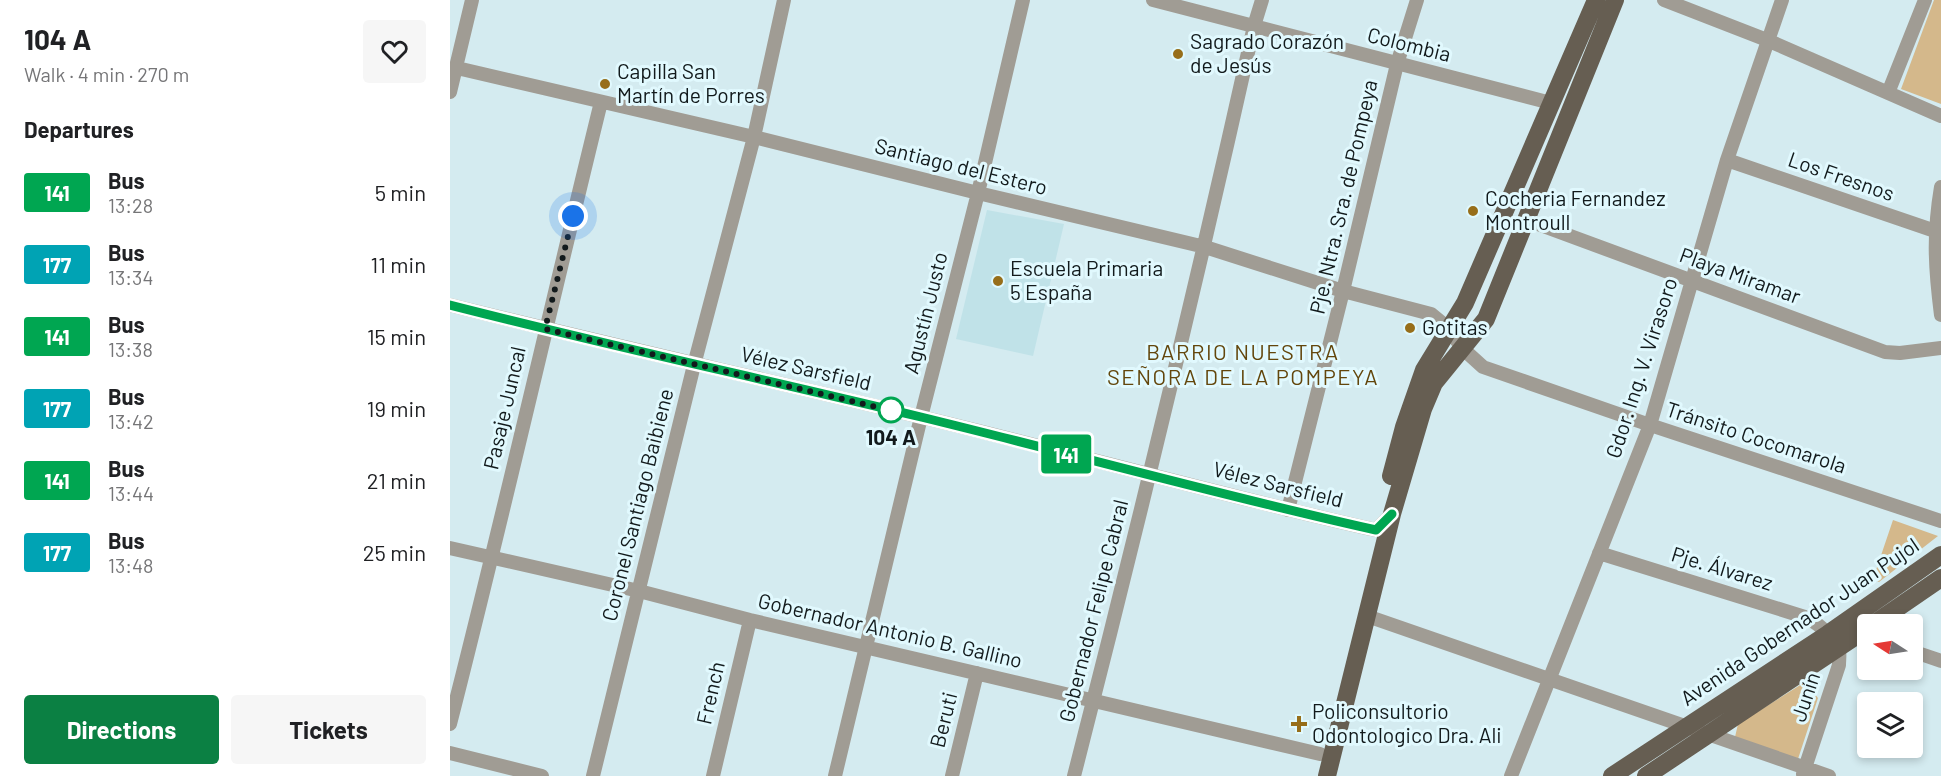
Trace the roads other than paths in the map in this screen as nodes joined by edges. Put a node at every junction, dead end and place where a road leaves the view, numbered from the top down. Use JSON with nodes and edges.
{"nodes":[{"id":1,"x":472,"y":0,"type":"edge"},
{"id":2,"x":784,"y":0,"type":"edge"},
{"id":3,"x":1023,"y":0,"type":"edge"},
{"id":4,"x":1154,"y":0,"type":"edge"},
{"id":5,"x":1262,"y":0,"type":"edge"},
{"id":6,"x":1417,"y":0,"type":"edge"},
{"id":7,"x":1615,"y":0,"type":"edge"},
{"id":8,"x":1664,"y":0,"type":"edge"},
{"id":9,"x":1782,"y":0,"type":"edge"},
{"id":10,"x":1925,"y":0,"type":"edge"},
{"id":11,"x":1592,"y":1,"type":"edge"},
{"id":12,"x":1254,"y":26,"type":"junction"},
{"id":13,"x":1767,"y":40,"type":"junction"},
{"id":14,"x":1397,"y":64,"type":"junction"},
{"id":15,"x":457,"y":68,"type":"junction"},
{"id":16,"x":450,"y":92,"type":"edge"},
{"id":17,"x":1888,"y":93,"type":"junction"},
{"id":18,"x":601,"y":102,"type":"junction"},
{"id":19,"x":1551,"y":103,"type":"junction"},
{"id":20,"x":1941,"y":116,"type":"edge"},
{"id":21,"x":754,"y":137,"type":"junction"},
{"id":22,"x":1727,"y":160,"type":"junction"},
{"id":23,"x":1941,"y":188,"type":"edge"},
{"id":24,"x":978,"y":194,"type":"junction"},
{"id":25,"x":1527,"y":220,"type":"junction"},
{"id":26,"x":1938,"y":232,"type":"edge"},
{"id":27,"x":1205,"y":247,"type":"junction"},
{"id":28,"x":1693,"y":281,"type":"junction"},
{"id":29,"x":1343,"y":291,"type":"junction"},
{"id":30,"x":450,"y":305,"type":"edge"},
{"id":31,"x":1941,"y":315,"type":"edge"},
{"id":32,"x":1448,"y":328,"type":"junction"},
{"id":33,"x":545,"y":329,"type":"junction"},
{"id":34,"x":1462,"y":348,"type":"junction"},
{"id":35,"x":1941,"y":348,"type":"edge"},
{"id":36,"x":694,"y":365,"type":"junction"},
{"id":37,"x":921,"y":417,"type":"junction"},
{"id":38,"x":1650,"y":425,"type":"junction"},
{"id":39,"x":1151,"y":476,"type":"junction"},
{"id":40,"x":1288,"y":510,"type":"junction"},
{"id":41,"x":1392,"y":514,"type":"junction"},
{"id":42,"x":1941,"y":521,"type":"edge"},
{"id":43,"x":1376,"y":530,"type":"junction"},
{"id":44,"x":450,"y":548,"type":"edge"},
{"id":45,"x":1599,"y":553,"type":"junction"},
{"id":46,"x":1941,"y":555,"type":"edge"},
{"id":47,"x":493,"y":557,"type":"junction"},
{"id":48,"x":1941,"y":578,"type":"edge"},
{"id":49,"x":639,"y":591,"type":"junction"},
{"id":50,"x":1891,"y":614,"type":"edge"},
{"id":51,"x":1367,"y":616,"type":"junction"},
{"id":52,"x":750,"y":620,"type":"junction"},
{"id":53,"x":1828,"y":634,"type":"junction"},
{"id":54,"x":1857,"y":637,"type":"edge"},
{"id":55,"x":867,"y":648,"type":"junction"},
{"id":56,"x":1839,"y":649,"type":"junction"},
{"id":57,"x":1923,"y":655,"type":"edge"},
{"id":58,"x":1941,"y":661,"type":"edge"},
{"id":59,"x":977,"y":673,"type":"junction"},
{"id":60,"x":1547,"y":680,"type":"junction"},
{"id":61,"x":1093,"y":701,"type":"junction"},
{"id":62,"x":450,"y":724,"type":"edge"},
{"id":63,"x":1685,"y":728,"type":"junction"},
{"id":64,"x":1705,"y":735,"type":"junction"},
{"id":65,"x":450,"y":753,"type":"edge"},
{"id":66,"x":1320,"y":754,"type":"junction"},
{"id":67,"x":1803,"y":772,"type":"edge"},
{"id":68,"x":542,"y":776,"type":"edge"},
{"id":69,"x":593,"y":776,"type":"edge"},
{"id":70,"x":713,"y":776,"type":"edge"},
{"id":71,"x":835,"y":776,"type":"edge"},
{"id":72,"x":952,"y":776,"type":"edge"},
{"id":73,"x":1074,"y":776,"type":"edge"},
{"id":74,"x":1314,"y":776,"type":"edge"},
{"id":75,"x":1327,"y":776,"type":"edge"},
{"id":76,"x":1510,"y":776,"type":"edge"},
{"id":77,"x":1612,"y":776,"type":"edge"},
{"id":78,"x":1646,"y":776,"type":"edge"},
{"id":79,"x":1829,"y":776,"type":"edge"}],
"edges":[{"from":1,"to":15,"type":"street"},
{"from":2,"to":21,"type":"street","name":"Coronel Santiago Baibiene"},
{"from":3,"to":24,"type":"street","name":"Agustín Justo"},
{"from":4,"to":12,"type":"street","name":"Colombia"},
{"from":5,"to":12,"type":"street","name":"Gobernador Felipe Cabral"},
{"from":6,"to":14,"type":"street","name":"Pje. Ntra. Sra. de Pompeya"},
{"from":7,"to":25,"type":"main road"},
{"from":8,"to":13,"type":"street"},
{"from":9,"to":13,"type":"street","name":"Gdor. Ing. V. Virasoro"},
{"from":10,"to":17,"type":"street"},
{"from":11,"to":19,"type":"main road"},
{"from":12,"to":14,"type":"street","name":"Colombia"},
{"from":12,"to":27,"type":"street","name":"Gobernador Felipe Cabral"},
{"from":13,"to":17,"type":"street"},
{"from":13,"to":22,"type":"street","name":"Gdor. Ing. V. Virasoro"},
{"from":14,"to":19,"type":"street","name":"Colombia"},
{"from":14,"to":29,"type":"street","name":"Pje. Ntra. Sra. de Pompeya"},
{"from":15,"to":16,"type":"street"},
{"from":15,"to":18,"type":"street","name":"Santiago del Estero"},
{"from":17,"to":20,"type":"street"},
{"from":18,"to":21,"type":"street","name":"Santiago del Estero"},
{"from":18,"to":33,"type":"street","name":"Pasaje Juncal"},
{"from":19,"to":32,"type":"main road"},
{"from":21,"to":24,"type":"street","name":"Santiago del Estero"},
{"from":21,"to":36,"type":"street","name":"Coronel Santiago Baibiene"},
{"from":22,"to":26,"type":"street","name":"Los Fresnos"},
{"from":22,"to":28,"type":"street","name":"Gdor. Ing. V. Virasoro"},
{"from":23,"to":26,"type":"street"},
{"from":24,"to":27,"type":"street","name":"Santiago del Estero"},
{"from":24,"to":37,"type":"street","name":"Agustín Justo"},
{"from":25,"to":28,"type":"street","name":"Playa Miramar"},
{"from":25,"to":34,"type":"main road"},
{"from":26,"to":31,"type":"street"},
{"from":27,"to":29,"type":"street","name":"Santiago del Estero"},
{"from":27,"to":39,"type":"street","name":"Gobernador Felipe Cabral"},
{"from":28,"to":35,"type":"street","name":"Playa Miramar"},
{"from":28,"to":38,"type":"street","name":"Gdor. Ing. V. Virasoro"},
{"from":29,"to":32,"type":"street","name":"Santiago del Estero"},
{"from":29,"to":40,"type":"street","name":"Pje. Ntra. Sra. de Pompeya"},
{"from":30,"to":33,"type":"street","name":"Vélez Sarsfield"},
{"from":32,"to":34,"type":"street","name":"Tránsito Cocomarola"},
{"from":32,"to":43,"type":"main road"},
{"from":33,"to":36,"type":"street","name":"Vélez Sarsfield"},
{"from":33,"to":47,"type":"street","name":"Pasaje Juncal"},
{"from":34,"to":38,"type":"street","name":"Tránsito Cocomarola"},
{"from":34,"to":41,"type":"main road"},
{"from":36,"to":37,"type":"street","name":"Vélez Sarsfield"},
{"from":36,"to":49,"type":"street","name":"Coronel Santiago Baibiene"},
{"from":37,"to":39,"type":"street","name":"Vélez Sarsfield"},
{"from":37,"to":55,"type":"street","name":"Agustín Justo"},
{"from":38,"to":42,"type":"street","name":"Tránsito Cocomarola"},
{"from":38,"to":45,"type":"street","name":"Gdor. Ing. V. Virasoro"},
{"from":39,"to":40,"type":"street","name":"Vélez Sarsfield"},
{"from":39,"to":61,"type":"street","name":"Gobernador Felipe Cabral"},
{"from":40,"to":43,"type":"street","name":"Vélez Sarsfield"},
{"from":41,"to":43,"type":"street"},
{"from":41,"to":51,"type":"main road"},
{"from":43,"to":66,"type":"main road"},
{"from":44,"to":47,"type":"street","name":"Gobernador Antonio B. Gallino"},
{"from":45,"to":53,"type":"street","name":"Pje. Álvarez"},
{"from":45,"to":60,"type":"street","name":"Gdor. Ing. V. Virasoro"},
{"from":46,"to":53,"type":"main road","name":"Avenida Gobernador Juan Pujol"},
{"from":47,"to":49,"type":"street","name":"Gobernador Antonio B. Gallino"},
{"from":47,"to":62,"type":"street","name":"Pasaje Juncal"},
{"from":48,"to":50,"type":"main road","name":"Avenida Gobernador Juan Pujol"},
{"from":49,"to":52,"type":"street","name":"Gobernador Antonio B. Gallino"},
{"from":49,"to":69,"type":"street","name":"Coronel Santiago Baibiene"},
{"from":51,"to":60,"type":"street"},
{"from":51,"to":75,"type":"main road"},
{"from":52,"to":55,"type":"street","name":"Gobernador Antonio B. Gallino"},
{"from":52,"to":70,"type":"street","name":"French"},
{"from":53,"to":56,"type":"street","name":"Junín"},
{"from":53,"to":63,"type":"main road","name":"Avenida Gobernador Juan Pujol"},
{"from":54,"to":56,"type":"main road","name":"Avenida Gobernador Juan Pujol"},
{"from":55,"to":59,"type":"street","name":"Gobernador Antonio B. Gallino"},
{"from":55,"to":71,"type":"street","name":"Agustín Justo"},
{"from":56,"to":64,"type":"main road","name":"Avenida Gobernador Juan Pujol"},
{"from":56,"to":67,"type":"street","name":"Junín"},
{"from":57,"to":58,"type":"street"},
{"from":59,"to":61,"type":"street","name":"Gobernador Antonio B. Gallino"},
{"from":59,"to":72,"type":"street","name":"Beruti"},
{"from":60,"to":63,"type":"street"},
{"from":60,"to":76,"type":"street","name":"Gdor. Ing. V. Virasoro"},
{"from":61,"to":66,"type":"street","name":"Gobernador Antonio B. Gallino"},
{"from":61,"to":73,"type":"street","name":"Gobernador Felipe Cabral"},
{"from":63,"to":64,"type":"street","name":"Avenida Gobernador Juan Pujol"},
{"from":63,"to":77,"type":"main road","name":"Avenida Gobernador Juan Pujol"},
{"from":64,"to":67,"type":"street"},
{"from":64,"to":78,"type":"main road","name":"Avenida Gobernador Juan Pujol"},
{"from":65,"to":68,"type":"street"},
{"from":66,"to":74,"type":"main road"},
{"from":67,"to":79,"type":"street"}]}
